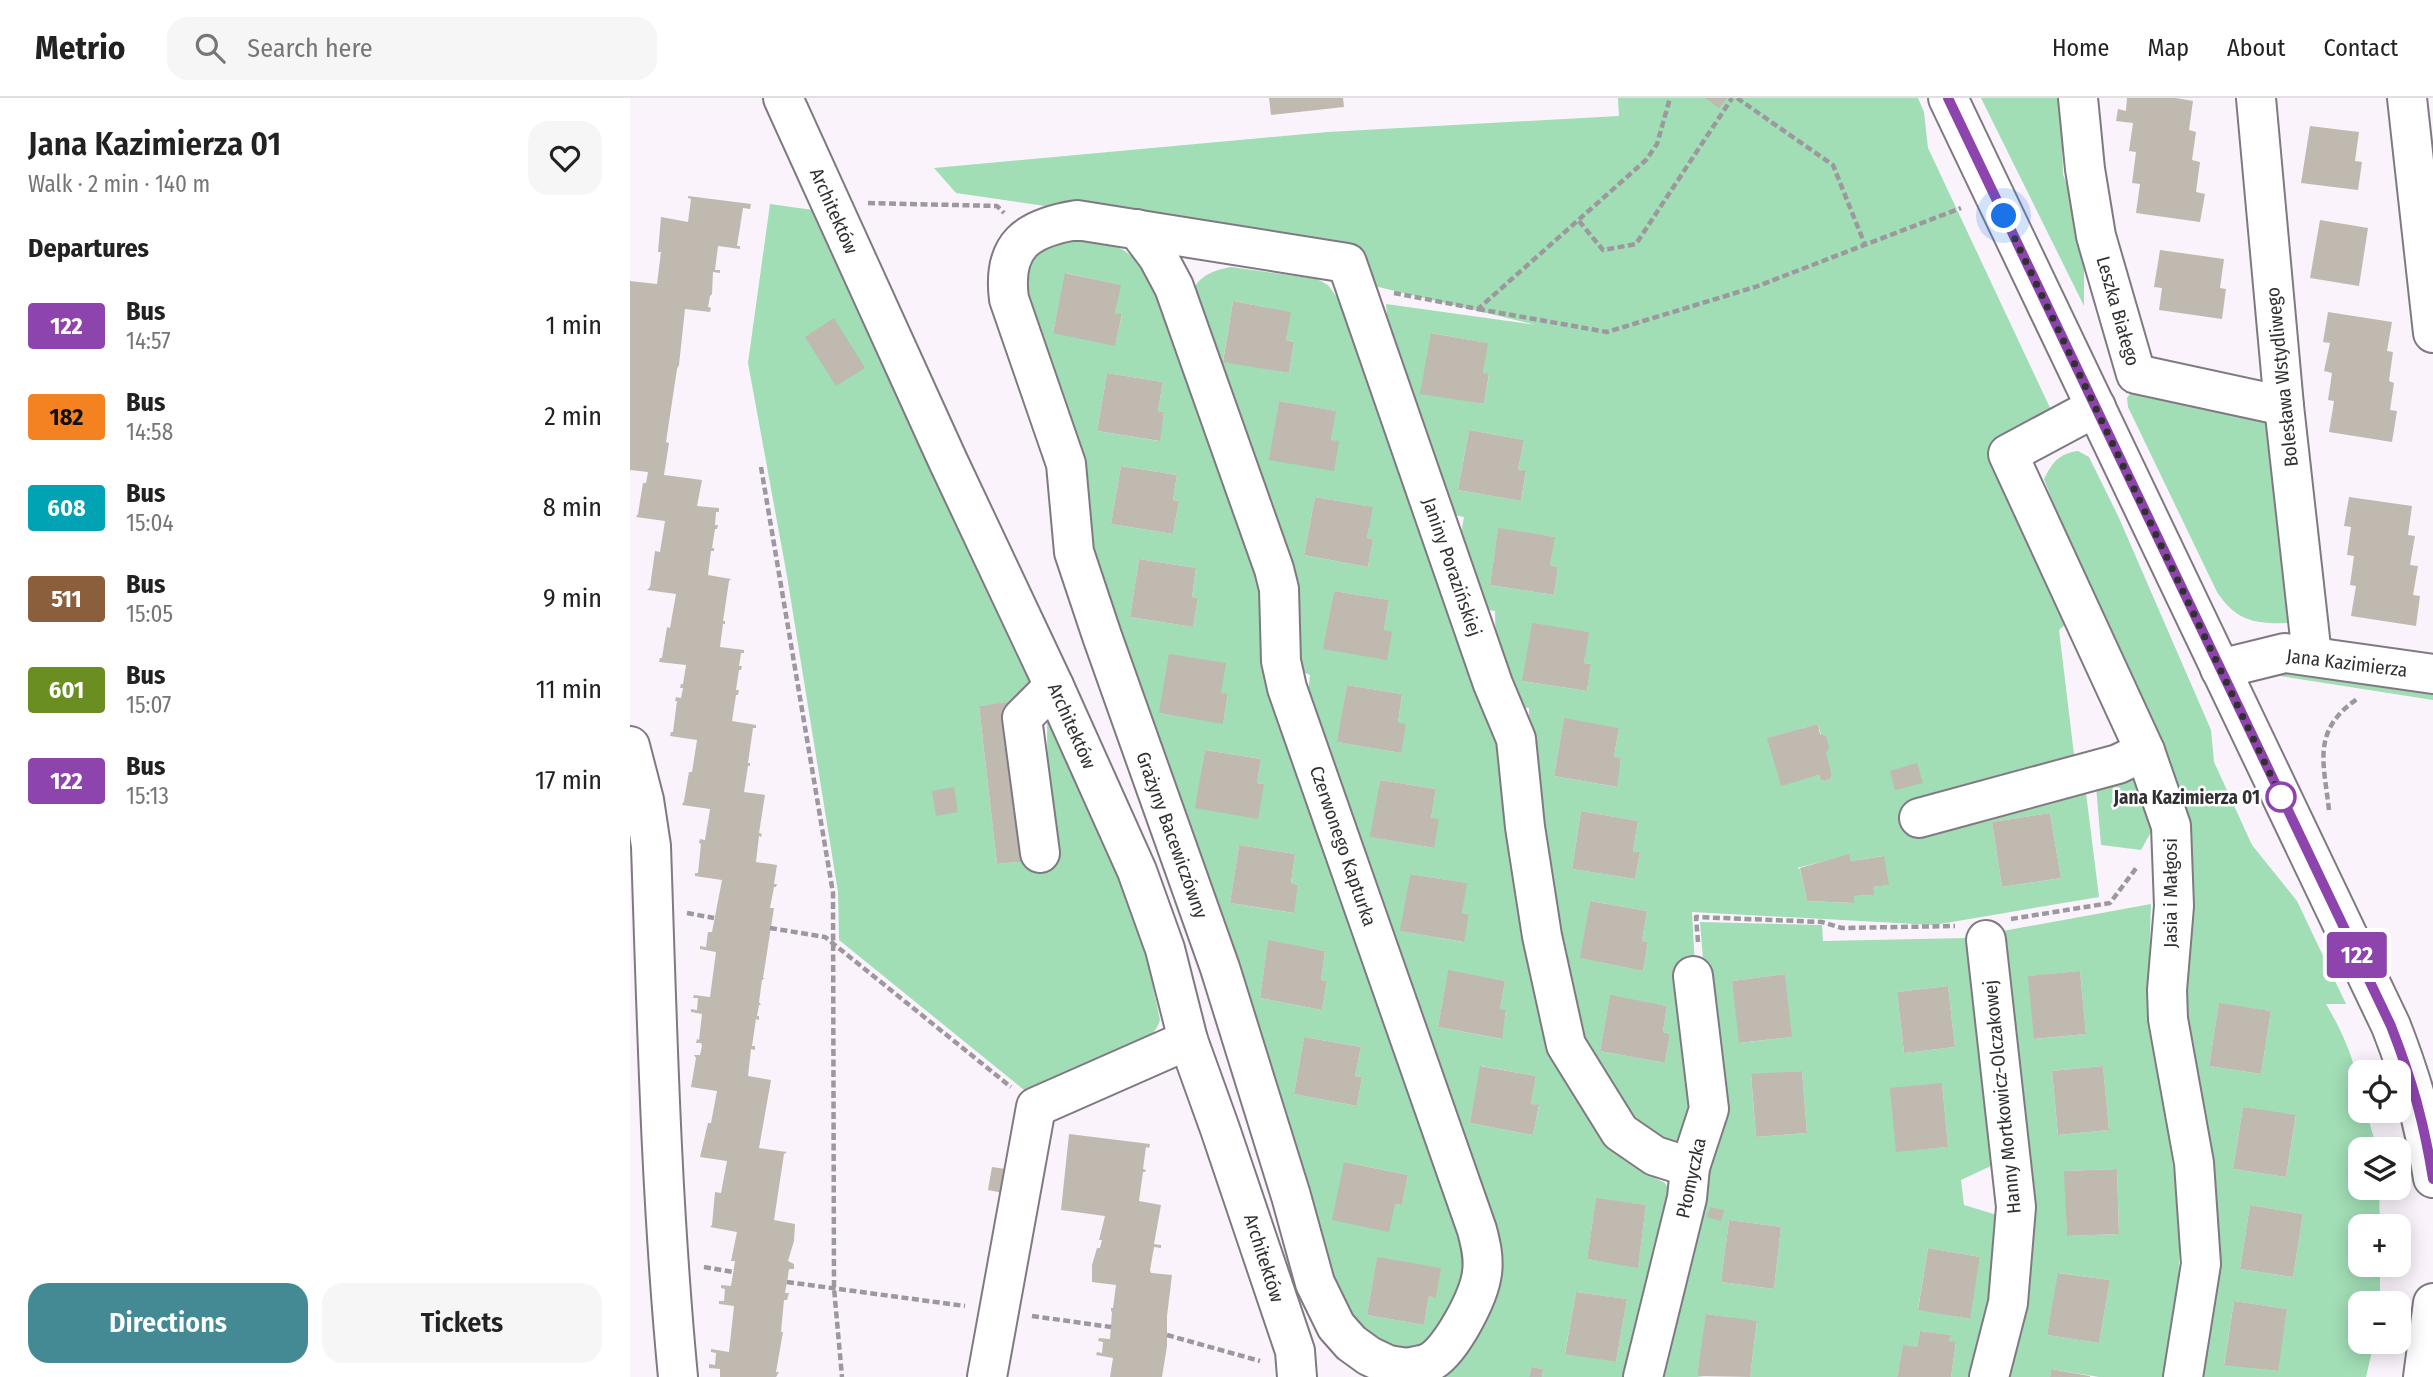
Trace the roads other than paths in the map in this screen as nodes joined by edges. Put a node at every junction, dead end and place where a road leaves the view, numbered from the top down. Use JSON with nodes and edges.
{"nodes":[{"id":1,"x":783,"y":98,"type":"edge"},
{"id":2,"x":1948,"y":98,"type":"edge"},
{"id":3,"x":2078,"y":98,"type":"edge"},
{"id":4,"x":2256,"y":98,"type":"edge"},
{"id":5,"x":2407,"y":98,"type":"edge"},
{"id":6,"x":1137,"y":229,"type":"junction"},
{"id":7,"x":1218,"y":242,"type":"junction"},
{"id":8,"x":1019,"y":248,"type":"joint"},
{"id":9,"x":1174,"y":286,"type":"junction"},
{"id":10,"x":2433,"y":333,"type":"edge"},
{"id":11,"x":2096,"y":407,"type":"junction"},
{"id":12,"x":2284,"y":407,"type":"junction"},
{"id":13,"x":2312,"y":656,"type":"junction"},
{"id":14,"x":2220,"y":669,"type":"junction"},
{"id":15,"x":2433,"y":674,"type":"edge"},
{"id":16,"x":1054,"y":686,"type":"junction"},
{"id":17,"x":630,"y":746,"type":"edge"},
{"id":18,"x":2145,"y":751,"type":"junction"},
{"id":19,"x":1919,"y":818,"type":"dead end"},
{"id":20,"x":1040,"y":853,"type":"dead end"},
{"id":21,"x":1985,"y":932,"type":"road end"},
{"id":22,"x":1693,"y":976,"type":"road end"},
{"id":23,"x":1188,"y":1040,"type":"junction"},
{"id":24,"x":1690,"y":1167,"type":"junction"},
{"id":25,"x":2433,"y":1178,"type":"edge"},
{"id":26,"x":2433,"y":1303,"type":"edge"},
{"id":27,"x":1408,"y":1372,"type":"edge"},
{"id":28,"x":678,"y":1377,"type":"edge"},
{"id":29,"x":987,"y":1377,"type":"edge"},
{"id":30,"x":1297,"y":1377,"type":"edge"},
{"id":31,"x":1643,"y":1377,"type":"edge"},
{"id":32,"x":1989,"y":1377,"type":"edge"},
{"id":33,"x":2183,"y":1377,"type":"edge"},
{"id":34,"x":2423,"y":1377,"type":"edge"}],
"edges":[{"from":1,"to":16,"type":"street","name":"Architektów"},
{"from":2,"to":11,"type":"street"},
{"from":3,"to":12,"type":"street","name":"Leszka Białego"},
{"from":4,"to":12,"type":"street","name":"Bolesława Wstydliwego"},
{"from":5,"to":10,"type":"street"},
{"from":6,"to":7,"type":"street","name":"Janiny Porazińskiej"},
{"from":6,"to":8,"type":"street","name":"Janiny Porazińskiej"},
{"from":6,"to":9,"type":"street","name":"Czerwonego Kapturka"},
{"from":7,"to":9,"type":"street"},
{"from":7,"to":24,"type":"street","name":"Janiny Porazińskiej"},
{"from":8,"to":27,"type":"street","name":"Grażyny Bacewiczówny"},
{"from":9,"to":27,"type":"street","name":"Czerwonego Kapturka"},
{"from":11,"to":14,"type":"street"},
{"from":11,"to":18,"type":"street","name":"Jasia i Małgosi"},
{"from":12,"to":13,"type":"street","name":"Bolesława Wstydliwego"},
{"from":13,"to":14,"type":"street","name":"Jana Kazimierza"},
{"from":13,"to":15,"type":"street","name":"Jana Kazimierza"},
{"from":14,"to":25,"type":"street"},
{"from":16,"to":20,"type":"street"},
{"from":16,"to":23,"type":"street","name":"Architektów"},
{"from":17,"to":28,"type":"street"},
{"from":18,"to":19,"type":"street"},
{"from":18,"to":33,"type":"street","name":"Jasia i Małgosi"},
{"from":21,"to":32,"type":"street","name":"Hanny Mortkowicz-Olczakowej"},
{"from":22,"to":24,"type":"street","name":"Płomyczka"},
{"from":23,"to":29,"type":"street"},
{"from":23,"to":30,"type":"street","name":"Architektów"},
{"from":24,"to":31,"type":"street","name":"Płomyczka"},
{"from":26,"to":34,"type":"street"}]}
